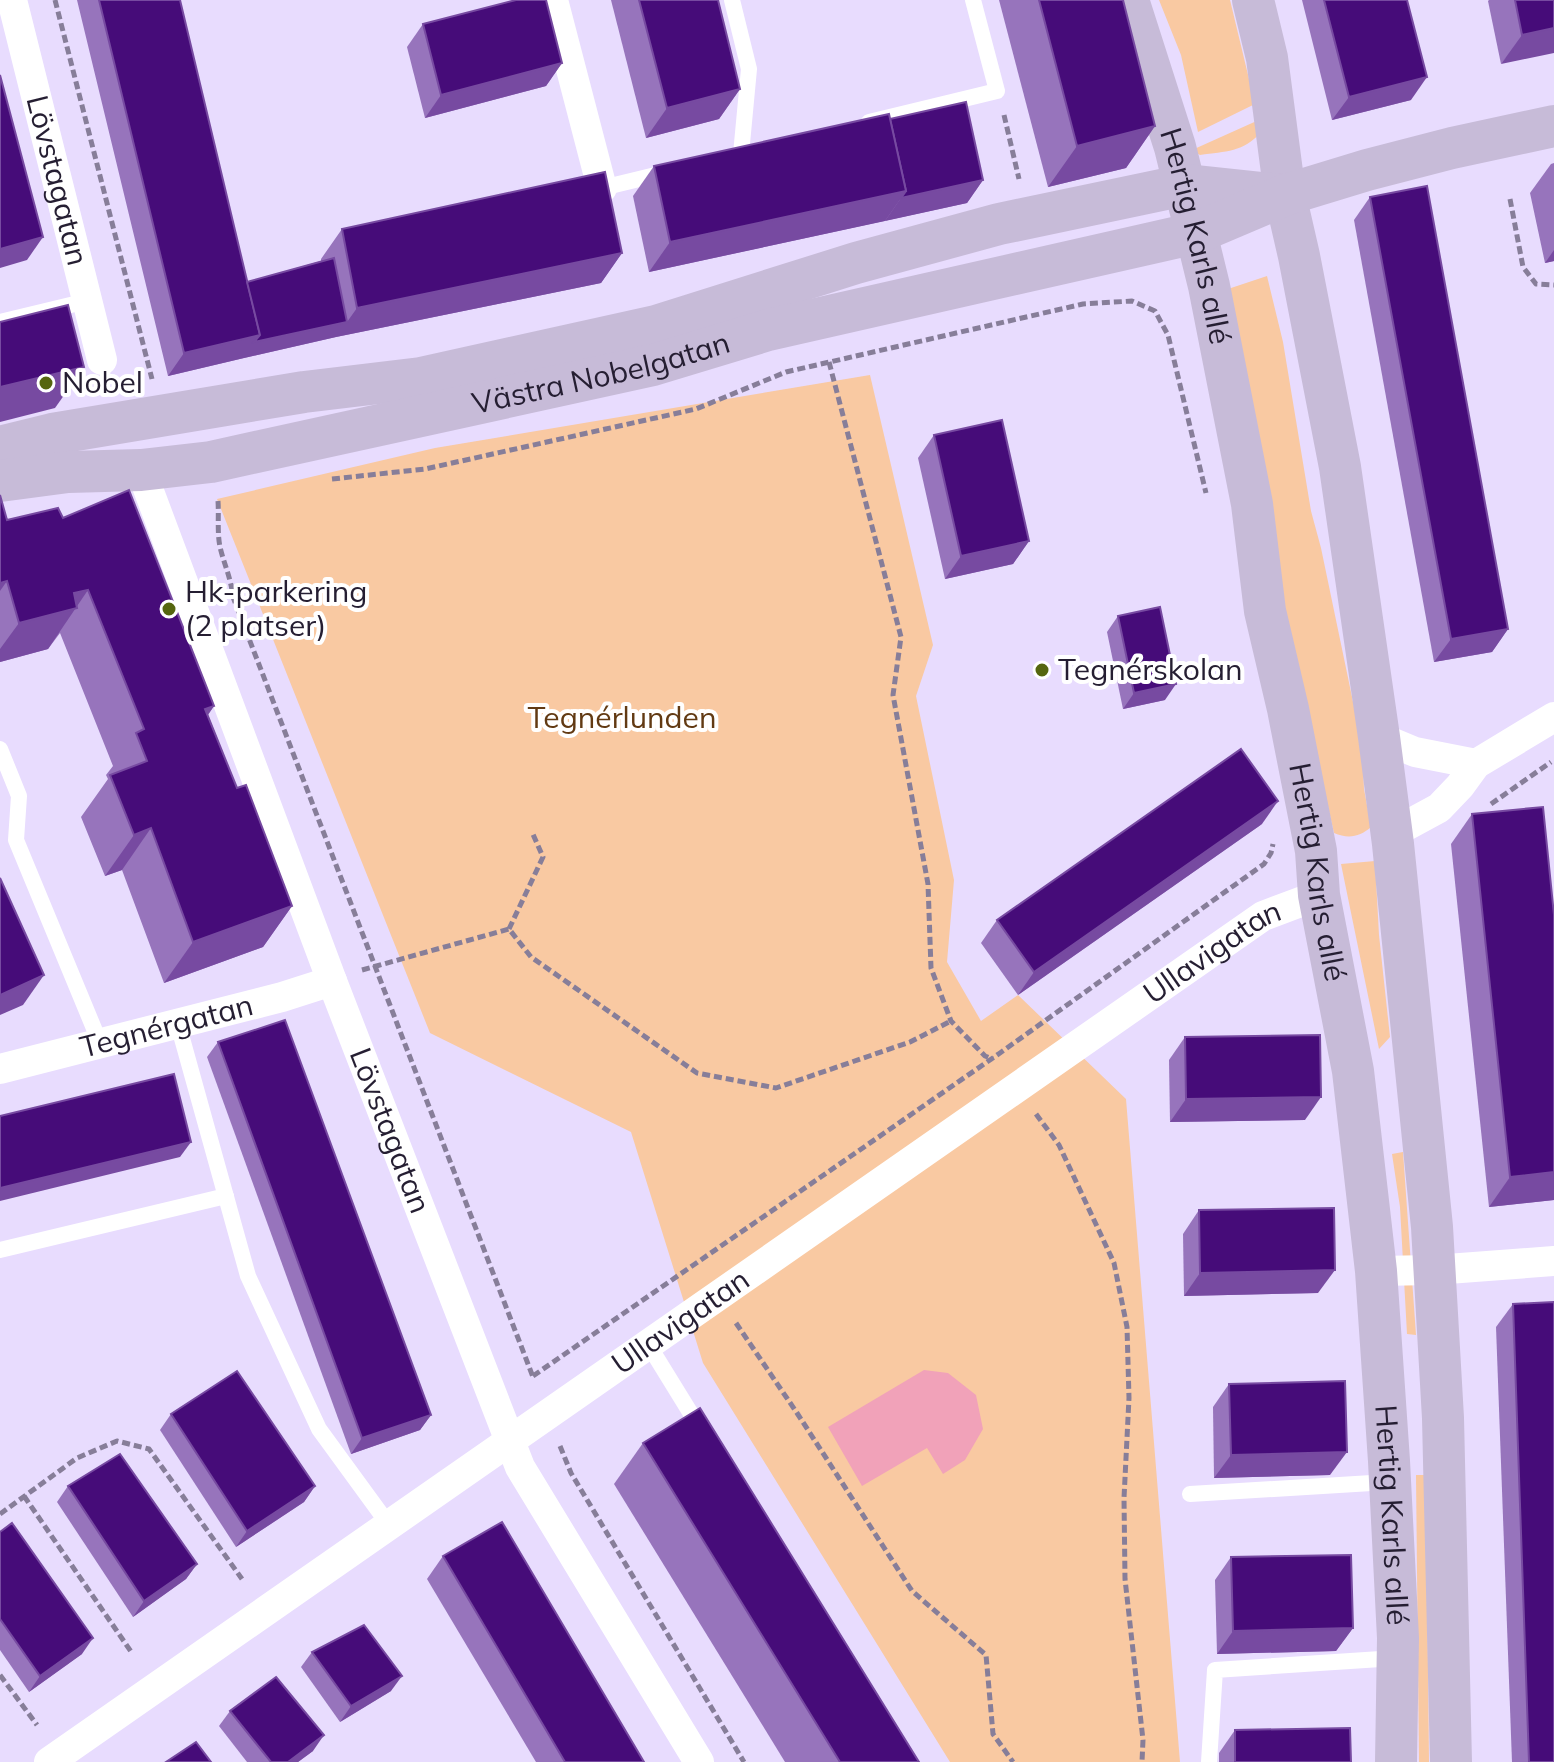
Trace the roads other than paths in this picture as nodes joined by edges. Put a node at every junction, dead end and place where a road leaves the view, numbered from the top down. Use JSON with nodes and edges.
{"nodes":[{"id":1,"x":12,"y":0,"type":"edge"},
{"id":2,"x":553,"y":0,"type":"edge"},
{"id":3,"x":732,"y":0,"type":"edge"},
{"id":4,"x":973,"y":0,"type":"edge"},
{"id":5,"x":1128,"y":0,"type":"edge"},
{"id":6,"x":1253,"y":0,"type":"edge"},
{"id":7,"x":1554,"y":126,"type":"edge"},
{"id":8,"x":846,"y":128,"type":"edge"},
{"id":9,"x":740,"y":154,"type":"edge"},
{"id":10,"x":679,"y":169,"type":"edge"},
{"id":11,"x":1185,"y":185,"type":"junction"},
{"id":12,"x":602,"y":188,"type":"joint"},
{"id":13,"x":1285,"y":195,"type":"junction"},
{"id":14,"x":1196,"y":233,"type":"junction"},
{"id":15,"x":87,"y":301,"type":"junction"},
{"id":16,"x":0,"y":322,"type":"edge"},
{"id":17,"x":102,"y":360,"type":"dead end"},
{"id":18,"x":0,"y":447,"type":"edge"},
{"id":19,"x":141,"y":470,"type":"junction"},
{"id":20,"x":0,"y":481,"type":"edge"},
{"id":21,"x":1554,"y":717,"type":"edge"},
{"id":22,"x":1379,"y":737,"type":"junction"},
{"id":23,"x":0,"y":749,"type":"edge"},
{"id":24,"x":1476,"y":764,"type":"junction"},
{"id":25,"x":1391,"y":834,"type":"junction"},
{"id":26,"x":1319,"y":895,"type":"junction"},
{"id":27,"x":332,"y":981,"type":"junction"},
{"id":28,"x":178,"y":1024,"type":"junction"},
{"id":29,"x":100,"y":1043,"type":"junction"},
{"id":30,"x":0,"y":1069,"type":"edge"},
{"id":31,"x":226,"y":1196,"type":"junction"},
{"id":32,"x":0,"y":1250,"type":"edge"},
{"id":33,"x":1554,"y":1261,"type":"edge"},
{"id":34,"x":1434,"y":1270,"type":"junction"},
{"id":35,"x":1376,"y":1271,"type":"junction"},
{"id":36,"x":648,"y":1344,"type":"junction"},
{"id":37,"x":706,"y":1439,"type":"edge"},
{"id":38,"x":510,"y":1441,"type":"junction"},
{"id":39,"x":1390,"y":1482,"type":"junction"},
{"id":40,"x":1190,"y":1494,"type":"dead end"},
{"id":41,"x":389,"y":1525,"type":"junction"},
{"id":42,"x":1398,"y":1658,"type":"junction"},
{"id":43,"x":49,"y":1762,"type":"edge"},
{"id":44,"x":699,"y":1762,"type":"edge"},
{"id":45,"x":1209,"y":1762,"type":"edge"},
{"id":46,"x":1396,"y":1762,"type":"edge"},
{"id":47,"x":1451,"y":1762,"type":"edge"}],
"edges":[{"from":1,"to":15,"type":"street","name":"Lövstagatan"},
{"from":2,"to":12,"type":"street"},
{"from":3,"to":9,"type":"lane"},
{"from":4,"to":8,"type":"lane"},
{"from":5,"to":11,"type":"main road","name":"Hertig Karls allé"},
{"from":6,"to":13,"type":"main road","name":"Hertig Karls allé"},
{"from":7,"to":13,"type":"main road"},
{"from":10,"to":12,"type":"lane"},
{"from":11,"to":13,"type":"main road","name":"Västra Nobelgatan"},
{"from":11,"to":14,"type":"main road","name":"Hertig Karls allé"},
{"from":11,"to":18,"type":"main road","name":"Västra Nobelgatan"},
{"from":13,"to":14,"type":"main road","name":"Västra Nobelgatan"},
{"from":13,"to":22,"type":"main road","name":"Hertig Karls allé"},
{"from":14,"to":19,"type":"main road","name":"Västra Nobelgatan"},
{"from":14,"to":26,"type":"main road","name":"Hertig Karls allé"},
{"from":15,"to":16,"type":"lane"},
{"from":15,"to":17,"type":"street","name":"Lövstagatan"},
{"from":19,"to":20,"type":"main road","name":"Västra Nobelgatan"},
{"from":19,"to":27,"type":"street","name":"Lövstagatan"},
{"from":21,"to":24,"type":"street"},
{"from":22,"to":24,"type":"street"},
{"from":22,"to":25,"type":"main road","name":"Hertig Karls allé"},
{"from":23,"to":29,"type":"lane"},
{"from":24,"to":25,"type":"street"},
{"from":25,"to":34,"type":"main road","name":"Hertig Karls allé"},
{"from":26,"to":35,"type":"main road","name":"Hertig Karls allé"},
{"from":26,"to":36,"type":"street","name":"Ullavigatan"},
{"from":27,"to":28,"type":"street","name":"Tegnérgatan"},
{"from":27,"to":38,"type":"street","name":"Lövstagatan"},
{"from":28,"to":29,"type":"street","name":"Tegnérgatan"},
{"from":28,"to":31,"type":"lane"},
{"from":29,"to":30,"type":"street","name":"Tegnérgatan"},
{"from":31,"to":32,"type":"lane"},
{"from":31,"to":41,"type":"lane"},
{"from":33,"to":34,"type":"street"},
{"from":34,"to":35,"type":"street"},
{"from":34,"to":47,"type":"main road","name":"Hertig Karls allé"},
{"from":35,"to":39,"type":"main road","name":"Hertig Karls allé"},
{"from":36,"to":37,"type":"lane"},
{"from":36,"to":38,"type":"street","name":"Ullavigatan"},
{"from":38,"to":41,"type":"street","name":"Ullavigatan"},
{"from":38,"to":44,"type":"street","name":"Lövstagatan"},
{"from":39,"to":40,"type":"lane"},
{"from":39,"to":42,"type":"main road","name":"Hertig Karls allé"},
{"from":41,"to":43,"type":"street","name":"Ullavigatan"},
{"from":42,"to":45,"type":"lane"},
{"from":42,"to":46,"type":"main road","name":"Hertig Karls allé"}]}
